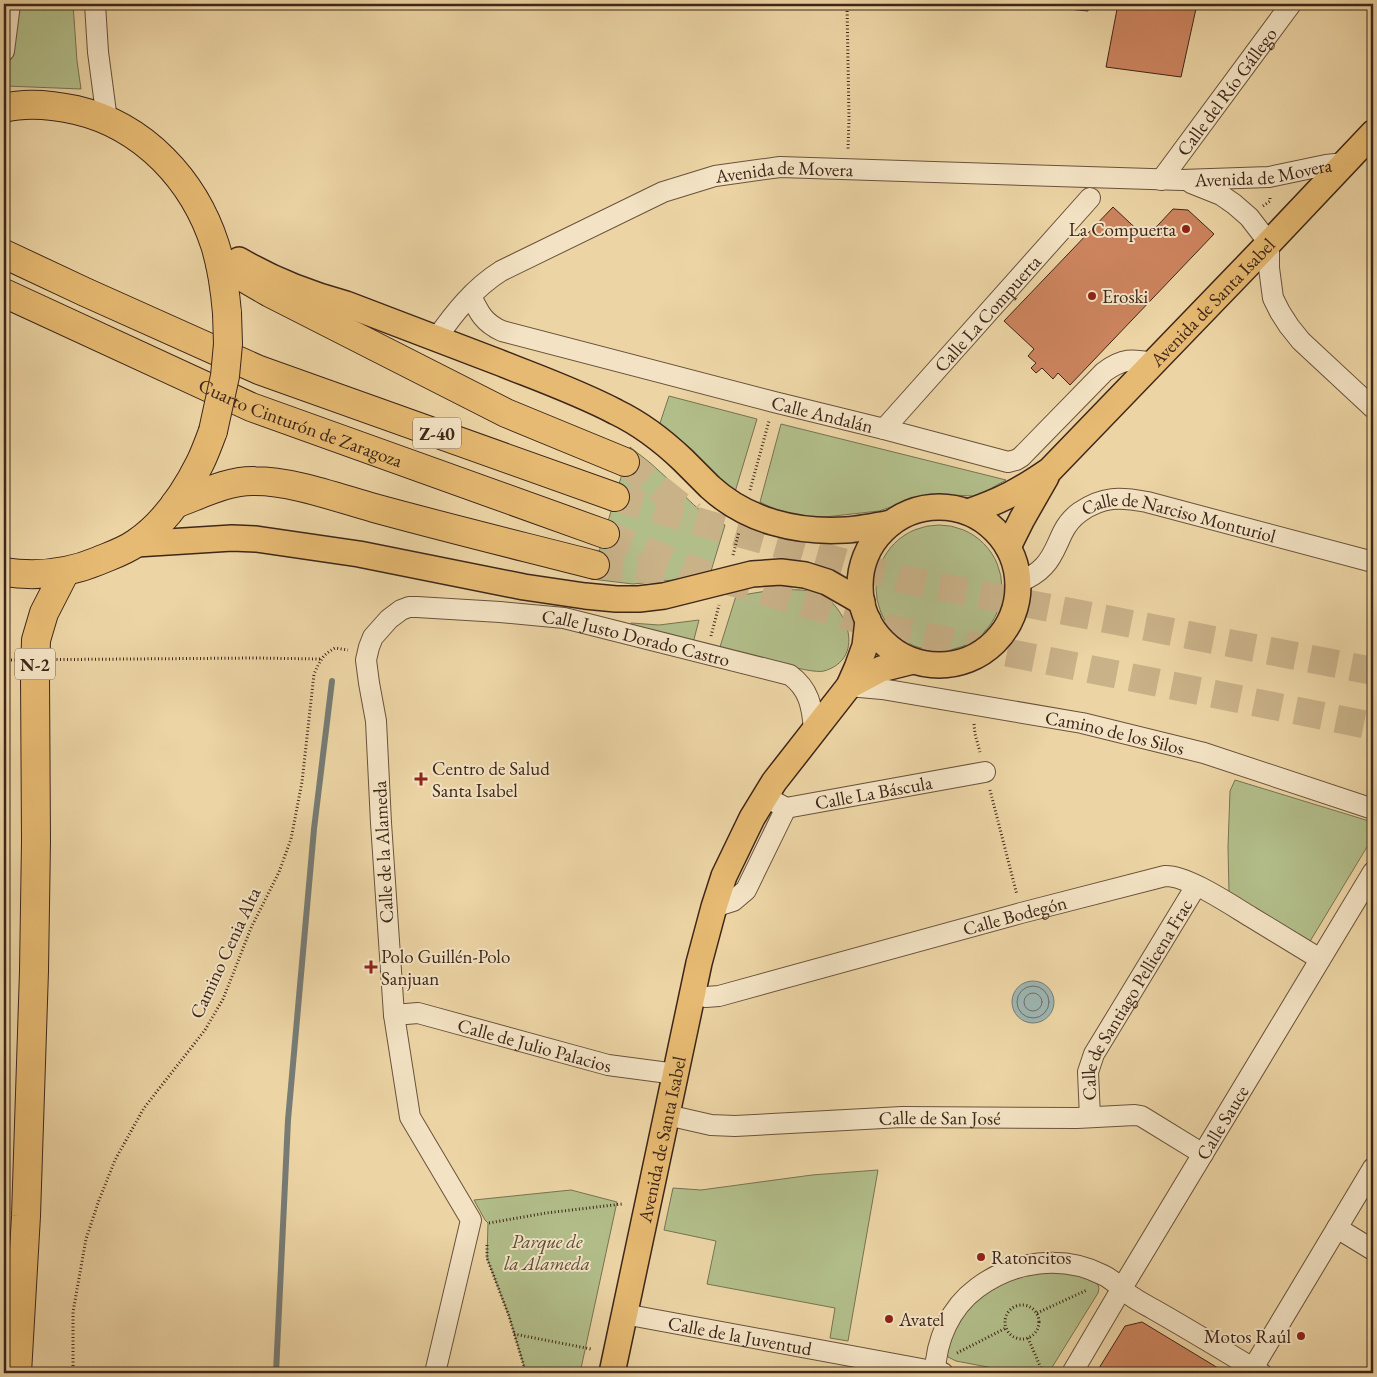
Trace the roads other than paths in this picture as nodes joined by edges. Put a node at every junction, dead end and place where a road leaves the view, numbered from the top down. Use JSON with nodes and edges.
{"nodes":[{"id":1,"x":10,"y":4,"type":"edge"},
{"id":2,"x":95,"y":4,"type":"edge"},
{"id":3,"x":1291,"y":4,"type":"edge"},
{"id":4,"x":4,"y":50,"type":"edge"},
{"id":5,"x":4,"y":108,"type":"edge"},
{"id":6,"x":107,"y":120,"type":"junction"},
{"id":7,"x":1373,"y":133,"type":"edge"},
{"id":8,"x":1344,"y":164,"type":"junction"},
{"id":9,"x":1161,"y":180,"type":"junction"},
{"id":10,"x":1182,"y":180,"type":"junction"},
{"id":11,"x":1090,"y":198,"type":"dead end"},
{"id":12,"x":1269,"y":243,"type":"junction"},
{"id":13,"x":4,"y":254,"type":"edge"},
{"id":14,"x":217,"y":254,"type":"junction"},
{"id":15,"x":4,"y":292,"type":"edge"},
{"id":16,"x":471,"y":296,"type":"junction"},
{"id":17,"x":436,"y":339,"type":"junction"},
{"id":18,"x":1154,"y":363,"type":"junction"},
{"id":19,"x":1373,"y":408,"type":"edge"},
{"id":20,"x":884,"y":429,"type":"junction"},
{"id":21,"x":625,"y":462,"type":"tunnel mouth"},
{"id":22,"x":1050,"y":470,"type":"junction"},
{"id":23,"x":615,"y":497,"type":"tunnel mouth"},
{"id":24,"x":175,"y":504,"type":"junction"},
{"id":25,"x":968,"y":512,"type":"junction"},
{"id":26,"x":891,"y":523,"type":"junction"},
{"id":27,"x":605,"y":534,"type":"tunnel mouth"},
{"id":28,"x":136,"y":544,"type":"junction"},
{"id":29,"x":1008,"y":547,"type":"junction"},
{"id":30,"x":1373,"y":562,"type":"edge"},
{"id":31,"x":595,"y":565,"type":"tunnel mouth"},
{"id":32,"x":4,"y":572,"type":"edge"},
{"id":33,"x":65,"y":572,"type":"junction"},
{"id":34,"x":1018,"y":583,"type":"junction"},
{"id":35,"x":417,"y":607,"type":"joint"},
{"id":36,"x":865,"y":611,"type":"junction"},
{"id":37,"x":913,"y":660,"type":"junction"},
{"id":38,"x":849,"y":686,"type":"junction"},
{"id":39,"x":814,"y":729,"type":"junction"},
{"id":40,"x":985,"y":772,"type":"road end"},
{"id":41,"x":764,"y":796,"type":"junction"},
{"id":42,"x":786,"y":808,"type":"junction"},
{"id":43,"x":1373,"y":808,"type":"edge"},
{"id":44,"x":1373,"y":872,"type":"edge"},
{"id":45,"x":1196,"y":886,"type":"junction"},
{"id":46,"x":714,"y":907,"type":"junction"},
{"id":47,"x":1320,"y":959,"type":"junction"},
{"id":48,"x":692,"y":994,"type":"junction"},
{"id":49,"x":394,"y":1015,"type":"junction"},
{"id":50,"x":676,"y":1074,"type":"junction"},
{"id":51,"x":667,"y":1116,"type":"junction"},
{"id":52,"x":1090,"y":1117,"type":"junction"},
{"id":53,"x":1203,"y":1154,"type":"junction"},
{"id":54,"x":1373,"y":1168,"type":"edge"},
{"id":55,"x":1337,"y":1228,"type":"junction"},
{"id":56,"x":1373,"y":1250,"type":"edge"},
{"id":57,"x":1122,"y":1288,"type":"junction"},
{"id":58,"x":624,"y":1314,"type":"junction"},
{"id":59,"x":1255,"y":1372,"type":"edge"},
{"id":60,"x":17,"y":1373,"type":"edge"},
{"id":61,"x":435,"y":1373,"type":"edge"},
{"id":62,"x":612,"y":1373,"type":"edge"},
{"id":63,"x":938,"y":1373,"type":"edge"},
{"id":64,"x":1072,"y":1373,"type":"edge"}],
"edges":[{"from":1,"to":4,"type":"street"},
{"from":2,"to":6,"type":"street"},
{"from":3,"to":9,"type":"street","name":"Calle del Río Gállego"},
{"from":5,"to":6,"type":"highway"},
{"from":6,"to":14,"type":"highway"},
{"from":7,"to":8,"type":"main road","name":"Avenida de Santa Isabel"},
{"from":8,"to":10,"type":"street","name":"Avenida de Movera"},
{"from":8,"to":12,"type":"main road","name":"Avenida de Santa Isabel"},
{"from":9,"to":10,"type":"street","name":"Avenida de Movera"},
{"from":9,"to":16,"type":"street","name":"Avenida de Movera"},
{"from":10,"to":12,"type":"street","name":"Avenida de Movera"},
{"from":11,"to":20,"type":"street","name":"Calle La Compuerta"},
{"from":12,"to":18,"type":"main road","name":"Avenida de Santa Isabel"},
{"from":12,"to":19,"type":"street"},
{"from":13,"to":23,"type":"highway","number":"Z-40"},
{"from":14,"to":17,"type":"main road"},
{"from":14,"to":21,"type":"highway"},
{"from":14,"to":24,"type":"highway","bridge":true},
{"from":15,"to":27,"type":"highway","name":"Cuarto Cinturón de Zaragoza","number":"Z-40"},
{"from":16,"to":17,"type":"street","name":"Avenida de Movera"},
{"from":16,"to":20,"type":"street","name":"Calle Andalán"},
{"from":17,"to":26,"type":"main road"},
{"from":18,"to":20,"type":"street","name":"Calle Andalán"},
{"from":18,"to":22,"type":"main road","name":"Avenida de Santa Isabel"},
{"from":22,"to":25,"type":"main road","name":"Avenida de Santa Isabel"},
{"from":22,"to":29,"type":"main road","name":"Avenida de Santa Isabel"},
{"from":24,"to":28,"type":"highway"},
{"from":24,"to":31,"type":"highway"},
{"from":25,"to":26,"type":"main road"},
{"from":25,"to":29,"type":"main road"},
{"from":26,"to":36,"type":"main road"},
{"from":28,"to":33,"type":"highway"},
{"from":28,"to":36,"type":"main road"},
{"from":29,"to":34,"type":"main road"},
{"from":30,"to":34,"type":"street","name":"Calle de Narciso Monturiol"},
{"from":32,"to":33,"type":"highway"},
{"from":33,"to":60,"type":"highway","number":"N-2"},
{"from":34,"to":37,"type":"main road"},
{"from":35,"to":39,"type":"street","name":"Calle Justo Dorado Castro"},
{"from":35,"to":49,"type":"street","name":"Calle de la Alameda"},
{"from":36,"to":37,"type":"main road"},
{"from":36,"to":38,"type":"main road","name":"Avenida de Santa Isabel"},
{"from":37,"to":38,"type":"main road","name":"Avenida de Santa Isabel"},
{"from":38,"to":39,"type":"main road","name":"Avenida de Santa Isabel"},
{"from":38,"to":43,"type":"street","name":"Camino de los Silos"},
{"from":39,"to":41,"type":"main road","name":"Avenida de Santa Isabel"},
{"from":40,"to":42,"type":"street","name":"Calle La Báscula"},
{"from":41,"to":42,"type":"street"},
{"from":41,"to":46,"type":"main road","name":"Avenida de Santa Isabel"},
{"from":42,"to":46,"type":"street"},
{"from":44,"to":47,"type":"street","name":"Calle Sauce"},
{"from":45,"to":47,"type":"street","name":"Calle Bodegón"},
{"from":45,"to":48,"type":"street","name":"Calle Bodegón"},
{"from":45,"to":52,"type":"street","name":"Calle de Santiago Pellicena Frac"},
{"from":46,"to":48,"type":"main road","name":"Avenida de Santa Isabel"},
{"from":47,"to":53,"type":"street","name":"Calle Sauce"},
{"from":48,"to":50,"type":"main road","name":"Avenida de Santa Isabel"},
{"from":49,"to":50,"type":"street","name":"Calle de Julio Palacios"},
{"from":49,"to":61,"type":"street","name":"Calle de la Alameda"},
{"from":50,"to":51,"type":"main road","name":"Avenida de Santa Isabel"},
{"from":51,"to":52,"type":"street","name":"Calle de San José"},
{"from":51,"to":58,"type":"main road","name":"Avenida de Santa Isabel"},
{"from":52,"to":53,"type":"street","name":"Calle de San José"},
{"from":53,"to":57,"type":"street","name":"Calle Sauce"},
{"from":54,"to":55,"type":"street"},
{"from":55,"to":56,"type":"street"},
{"from":55,"to":59,"type":"street"},
{"from":57,"to":59,"type":"street"},
{"from":57,"to":63,"type":"street"},
{"from":57,"to":64,"type":"street","name":"Calle Sauce"},
{"from":58,"to":62,"type":"main road","name":"Avenida de Santa Isabel"},
{"from":58,"to":63,"type":"street","name":"Calle de la Juventud"}]}
